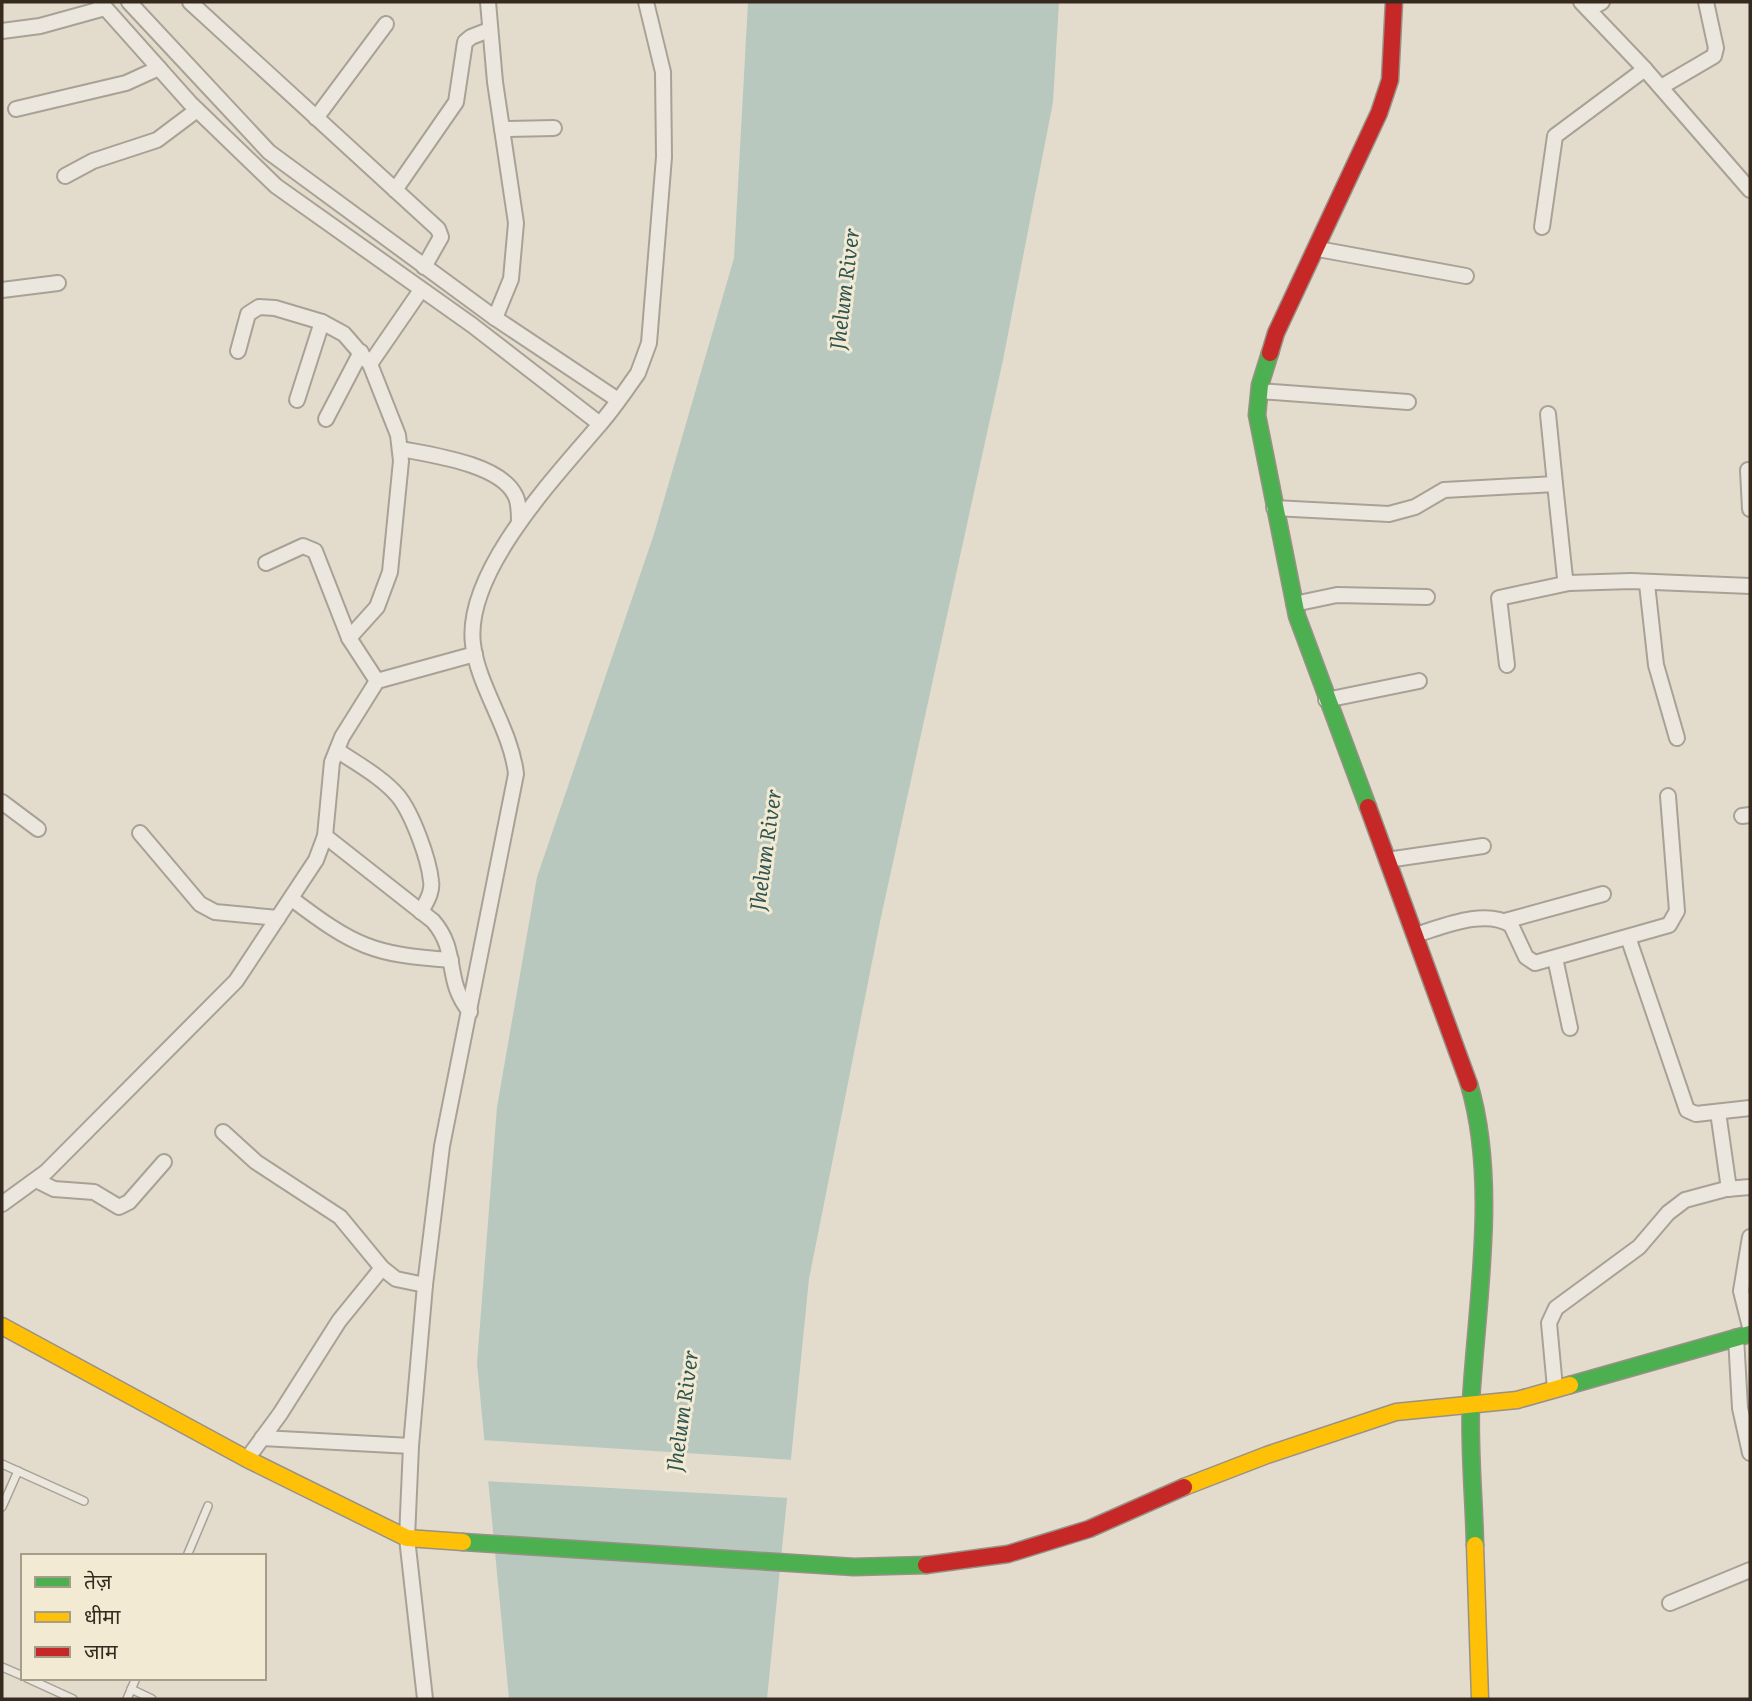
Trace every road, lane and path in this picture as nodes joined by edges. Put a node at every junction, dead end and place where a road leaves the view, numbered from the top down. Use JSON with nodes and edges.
{"nodes":[{"id":1,"x":129,"y":2,"type":"edge"},
{"id":2,"x":190,"y":2,"type":"edge"},
{"id":3,"x":488,"y":2,"type":"edge"},
{"id":4,"x":646,"y":2,"type":"edge"},
{"id":5,"x":1394,"y":2,"type":"edge"},
{"id":6,"x":1602,"y":2,"type":"edge"},
{"id":7,"x":1706,"y":2,"type":"edge"},
{"id":8,"x":103,"y":5,"type":"edge"},
{"id":9,"x":1585,"y":6,"type":"edge"},
{"id":10,"x":386,"y":24,"type":"dead end"},
{"id":11,"x":489,"y":30,"type":"junction"},
{"id":12,"x":2,"y":31,"type":"edge"},
{"id":13,"x":159,"y":68,"type":"junction"},
{"id":14,"x":1645,"y":69,"type":"junction"},
{"id":15,"x":1661,"y":87,"type":"junction"},
{"id":16,"x":16,"y":109,"type":"dead end"},
{"id":17,"x":197,"y":110,"type":"junction"},
{"id":18,"x":316,"y":118,"type":"junction"},
{"id":19,"x":554,"y":128,"type":"dead end"},
{"id":20,"x":502,"y":129,"type":"junction"},
{"id":21,"x":244,"y":142,"type":"junction"},
{"id":22,"x":289,"y":170,"type":"junction"},
{"id":23,"x":65,"y":176,"type":"dead end"},
{"id":24,"x":277,"y":185,"type":"junction"},
{"id":25,"x":394,"y":190,"type":"junction"},
{"id":26,"x":1750,"y":190,"type":"edge"},
{"id":27,"x":330,"y":212,"type":"junction"},
{"id":28,"x":1542,"y":227,"type":"dead end"},
{"id":29,"x":1318,"y":249,"type":"junction"},
{"id":30,"x":424,"y":267,"type":"junction"},
{"id":31,"x":1466,"y":276,"type":"dead end"},
{"id":32,"x":58,"y":283,"type":"dead end"},
{"id":33,"x":2,"y":290,"type":"edge"},
{"id":34,"x":421,"y":290,"type":"junction"},
{"id":35,"x":495,"y":318,"type":"junction"},
{"id":36,"x":322,"y":321,"type":"junction"},
{"id":37,"x":238,"y":351,"type":"dead end"},
{"id":38,"x":365,"y":358,"type":"junction"},
{"id":39,"x":1259,"y":391,"type":"junction"},
{"id":40,"x":298,"y":400,"type":"dead end"},
{"id":41,"x":616,"y":402,"type":"junction"},
{"id":42,"x":1408,"y":402,"type":"dead end"},
{"id":43,"x":1548,"y":414,"type":"dead end"},
{"id":44,"x":326,"y":419,"type":"dead end"},
{"id":45,"x":603,"y":421,"type":"junction"},
{"id":46,"x":401,"y":449,"type":"junction"},
{"id":47,"x":1748,"y":470,"type":"dead end"},
{"id":48,"x":1555,"y":484,"type":"junction"},
{"id":49,"x":1274,"y":508,"type":"junction"},
{"id":50,"x":1750,"y":509,"type":"edge"},
{"id":51,"x":519,"y":522,"type":"junction"},
{"id":52,"x":266,"y":563,"type":"dead end"},
{"id":53,"x":1569,"y":583,"type":"junction"},
{"id":54,"x":1647,"y":584,"type":"junction"},
{"id":55,"x":1750,"y":586,"type":"edge"},
{"id":56,"x":1427,"y":597,"type":"dead end"},
{"id":57,"x":1294,"y":604,"type":"junction"},
{"id":58,"x":349,"y":638,"type":"junction"},
{"id":59,"x":475,"y":654,"type":"junction"},
{"id":60,"x":1507,"y":665,"type":"dead end"},
{"id":61,"x":377,"y":681,"type":"junction"},
{"id":62,"x":1419,"y":681,"type":"dead end"},
{"id":63,"x":1326,"y":700,"type":"junction"},
{"id":64,"x":1677,"y":738,"type":"dead end"},
{"id":65,"x":337,"y":750,"type":"junction"},
{"id":66,"x":1668,"y":796,"type":"dead end"},
{"id":67,"x":2,"y":802,"type":"edge"},
{"id":68,"x":38,"y":829,"type":"dead end"},
{"id":69,"x":140,"y":833,"type":"dead end"},
{"id":70,"x":325,"y":836,"type":"junction"},
{"id":71,"x":1483,"y":846,"type":"dead end"},
{"id":72,"x":1387,"y":860,"type":"junction"},
{"id":73,"x":1603,"y":894,"type":"dead end"},
{"id":74,"x":292,"y":899,"type":"junction"},
{"id":75,"x":421,"y":912,"type":"junction"},
{"id":76,"x":278,"y":918,"type":"junction"},
{"id":77,"x":1505,"y":921,"type":"junction"},
{"id":78,"x":1415,"y":934,"type":"junction"},
{"id":79,"x":1628,"y":937,"type":"junction"},
{"id":80,"x":1555,"y":958,"type":"junction"},
{"id":81,"x":451,"y":960,"type":"junction"},
{"id":82,"x":470,"y":1012,"type":"junction"},
{"id":83,"x":1570,"y":1028,"type":"dead end"},
{"id":84,"x":1750,"y":1108,"type":"edge"},
{"id":85,"x":1718,"y":1112,"type":"junction"},
{"id":86,"x":223,"y":1132,"type":"dead end"},
{"id":87,"x":164,"y":1162,"type":"dead end"},
{"id":88,"x":36,"y":1180,"type":"junction"},
{"id":89,"x":1750,"y":1187,"type":"edge"},
{"id":90,"x":1729,"y":1189,"type":"junction"},
{"id":91,"x":2,"y":1204,"type":"edge"},
{"id":92,"x":1750,"y":1237,"type":"edge"},
{"id":93,"x":382,"y":1268,"type":"junction"},
{"id":94,"x":425,"y":1285,"type":"junction"},
{"id":95,"x":2,"y":1326,"type":"edge"},
{"id":96,"x":1750,"y":1327,"type":"edge"},
{"id":97,"x":1743,"y":1335,"type":"edge"},
{"id":98,"x":1555,"y":1388,"type":"junction"},
{"id":99,"x":1471,"y":1406,"type":"junction"},
{"id":100,"x":262,"y":1438,"type":"junction"},
{"id":101,"x":411,"y":1446,"type":"junction"},
{"id":102,"x":1750,"y":1453,"type":"edge"},
{"id":103,"x":247,"y":1459,"type":"junction"},
{"id":104,"x":2,"y":1464,"type":"edge"},
{"id":105,"x":18,"y":1471,"type":"junction"},
{"id":106,"x":84,"y":1500,"type":"dead end"},
{"id":107,"x":208,"y":1506,"type":"dead end"},
{"id":108,"x":2,"y":1507,"type":"edge"},
{"id":109,"x":407,"y":1538,"type":"junction"},
{"id":110,"x":188,"y":1554,"type":"edge"},
{"id":111,"x":1750,"y":1570,"type":"edge"},
{"id":112,"x":1670,"y":1603,"type":"dead end"},
{"id":113,"x":2,"y":1667,"type":"edge"},
{"id":114,"x":21,"y":1675,"type":"edge"},
{"id":115,"x":32,"y":1680,"type":"edge"},
{"id":116,"x":135,"y":1680,"type":"edge"},
{"id":117,"x":131,"y":1689,"type":"junction"},
{"id":118,"x":73,"y":1699,"type":"edge"},
{"id":119,"x":127,"y":1699,"type":"edge"},
{"id":120,"x":152,"y":1699,"type":"edge"},
{"id":121,"x":425,"y":1699,"type":"edge"},
{"id":122,"x":1480,"y":1699,"type":"edge"}],
"edges":[{"from":1,"to":21,"type":"street"},
{"from":2,"to":18,"type":"street"},
{"from":3,"to":11,"type":"street"},
{"from":4,"to":41,"type":"street"},
{"from":5,"to":29,"type":"street"},
{"from":6,"to":9,"type":"street"},
{"from":7,"to":15,"type":"street"},
{"from":8,"to":12,"type":"street"},
{"from":8,"to":13,"type":"street"},
{"from":9,"to":14,"type":"street"},
{"from":10,"to":18,"type":"street"},
{"from":11,"to":20,"type":"street"},
{"from":11,"to":25,"type":"street"},
{"from":13,"to":16,"type":"street"},
{"from":13,"to":17,"type":"street"},
{"from":14,"to":15,"type":"street"},
{"from":14,"to":28,"type":"street"},
{"from":15,"to":26,"type":"street"},
{"from":17,"to":21,"type":"street"},
{"from":17,"to":23,"type":"street"},
{"from":18,"to":25,"type":"street"},
{"from":19,"to":20,"type":"street"},
{"from":20,"to":35,"type":"street"},
{"from":21,"to":22,"type":"street"},
{"from":21,"to":24,"type":"street"},
{"from":22,"to":24,"type":"street"},
{"from":22,"to":27,"type":"street"},
{"from":24,"to":27,"type":"street"},
{"from":25,"to":30,"type":"street"},
{"from":27,"to":30,"type":"street"},
{"from":27,"to":34,"type":"street"},
{"from":29,"to":31,"type":"street"},
{"from":29,"to":39,"type":"street"},
{"from":30,"to":35,"type":"street"},
{"from":32,"to":33,"type":"street"},
{"from":34,"to":38,"type":"street"},
{"from":34,"to":45,"type":"street"},
{"from":35,"to":41,"type":"street"},
{"from":36,"to":37,"type":"street"},
{"from":36,"to":38,"type":"street"},
{"from":36,"to":40,"type":"street"},
{"from":38,"to":44,"type":"street"},
{"from":38,"to":46,"type":"street"},
{"from":39,"to":42,"type":"street"},
{"from":39,"to":49,"type":"street"},
{"from":41,"to":45,"type":"street"},
{"from":43,"to":48,"type":"street"},
{"from":45,"to":51,"type":"street"},
{"from":46,"to":51,"type":"street"},
{"from":46,"to":58,"type":"street"},
{"from":47,"to":50,"type":"street"},
{"from":48,"to":49,"type":"street"},
{"from":48,"to":53,"type":"street"},
{"from":49,"to":57,"type":"street"},
{"from":51,"to":59,"type":"street"},
{"from":52,"to":58,"type":"street"},
{"from":53,"to":54,"type":"street"},
{"from":53,"to":60,"type":"street"},
{"from":54,"to":55,"type":"street"},
{"from":54,"to":64,"type":"street"},
{"from":56,"to":57,"type":"street"},
{"from":57,"to":63,"type":"street"},
{"from":58,"to":61,"type":"street"},
{"from":59,"to":61,"type":"street"},
{"from":59,"to":82,"type":"street"},
{"from":61,"to":65,"type":"street"},
{"from":62,"to":63,"type":"street"},
{"from":63,"to":72,"type":"street"},
{"from":65,"to":70,"type":"street"},
{"from":65,"to":75,"type":"street"},
{"from":66,"to":79,"type":"street"},
{"from":67,"to":68,"type":"street"},
{"from":69,"to":76,"type":"street"},
{"from":70,"to":74,"type":"street"},
{"from":70,"to":75,"type":"street"},
{"from":71,"to":72,"type":"street"},
{"from":72,"to":78,"type":"street"},
{"from":73,"to":77,"type":"street"},
{"from":74,"to":76,"type":"street"},
{"from":74,"to":81,"type":"street"},
{"from":75,"to":81,"type":"street"},
{"from":76,"to":88,"type":"street"},
{"from":77,"to":78,"type":"street"},
{"from":77,"to":80,"type":"street"},
{"from":78,"to":99,"type":"street"},
{"from":79,"to":80,"type":"street"},
{"from":79,"to":85,"type":"street"},
{"from":80,"to":83,"type":"street"},
{"from":81,"to":82,"type":"street"},
{"from":82,"to":94,"type":"street"},
{"from":84,"to":85,"type":"street"},
{"from":85,"to":90,"type":"street"},
{"from":86,"to":93,"type":"street"},
{"from":87,"to":88,"type":"street"},
{"from":88,"to":91,"type":"street"},
{"from":89,"to":90,"type":"street"},
{"from":90,"to":98,"type":"street"},
{"from":92,"to":96,"type":"street"},
{"from":93,"to":94,"type":"street"},
{"from":93,"to":100,"type":"street"},
{"from":94,"to":101,"type":"street"},
{"from":95,"to":103,"type":"street"},
{"from":97,"to":98,"type":"street"},
{"from":97,"to":102,"type":"street"},
{"from":98,"to":99,"type":"street"},
{"from":99,"to":109,"type":"street"},
{"from":99,"to":122,"type":"street"},
{"from":100,"to":101,"type":"street"},
{"from":100,"to":103,"type":"street"},
{"from":101,"to":109,"type":"street"},
{"from":103,"to":109,"type":"street"},
{"from":104,"to":105,"type":"lane"},
{"from":105,"to":106,"type":"lane"},
{"from":105,"to":108,"type":"lane"},
{"from":107,"to":110,"type":"lane"},
{"from":109,"to":121,"type":"street"},
{"from":111,"to":112,"type":"street"},
{"from":113,"to":114,"type":"lane"},
{"from":115,"to":118,"type":"lane"},
{"from":116,"to":117,"type":"lane"},
{"from":117,"to":119,"type":"lane"},
{"from":117,"to":120,"type":"lane"}]}
